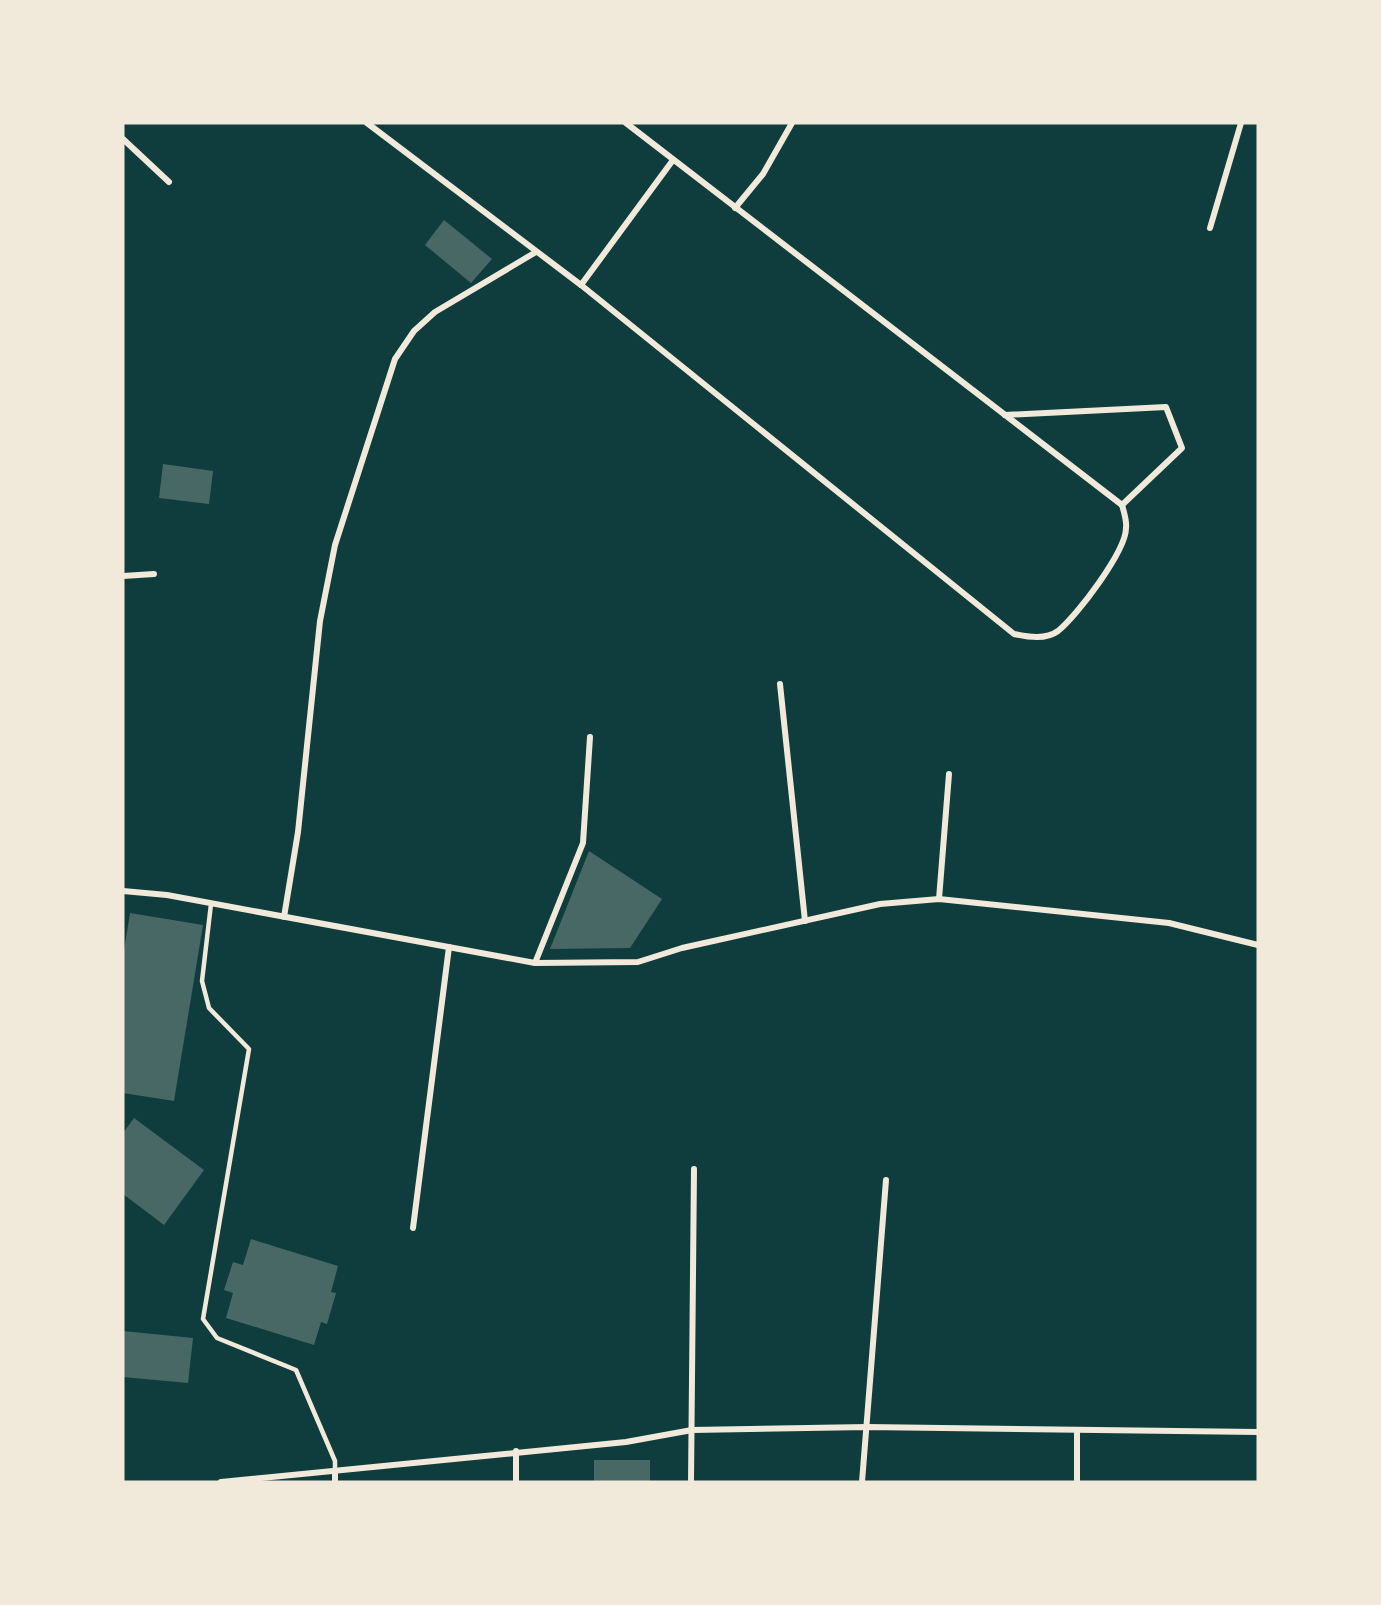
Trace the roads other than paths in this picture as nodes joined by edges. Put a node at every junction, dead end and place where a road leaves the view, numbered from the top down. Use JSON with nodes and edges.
{"nodes":[{"id":1,"x":367,"y":123,"type":"edge"},
{"id":2,"x":626,"y":123,"type":"edge"},
{"id":3,"x":792,"y":123,"type":"edge"},
{"id":4,"x":1241,"y":123,"type":"edge"},
{"id":5,"x":123,"y":139,"type":"edge"},
{"id":6,"x":674,"y":160,"type":"junction"},
{"id":7,"x":169,"y":182,"type":"dead end"},
{"id":8,"x":735,"y":208,"type":"junction"},
{"id":9,"x":1210,"y":228,"type":"dead end"},
{"id":10,"x":536,"y":252,"type":"junction"},
{"id":11,"x":581,"y":285,"type":"junction"},
{"id":12,"x":1005,"y":415,"type":"junction"},
{"id":13,"x":1122,"y":505,"type":"junction"},
{"id":14,"x":154,"y":574,"type":"dead end"},
{"id":15,"x":123,"y":576,"type":"edge"},
{"id":16,"x":780,"y":684,"type":"dead end"},
{"id":17,"x":590,"y":737,"type":"dead end"},
{"id":18,"x":949,"y":774,"type":"dead end"},
{"id":19,"x":123,"y":891,"type":"edge"},
{"id":20,"x":939,"y":899,"type":"junction"},
{"id":21,"x":211,"y":903,"type":"junction"},
{"id":22,"x":284,"y":917,"type":"junction"},
{"id":23,"x":805,"y":921,"type":"junction"},
{"id":24,"x":1258,"y":945,"type":"edge"},
{"id":25,"x":449,"y":947,"type":"junction"},
{"id":26,"x":535,"y":963,"type":"junction"},
{"id":27,"x":694,"y":1169,"type":"dead end"},
{"id":28,"x":886,"y":1180,"type":"dead end"},
{"id":29,"x":413,"y":1228,"type":"dead end"},
{"id":30,"x":867,"y":1426,"type":"junction"},
{"id":31,"x":692,"y":1430,"type":"junction"},
{"id":32,"x":1077,"y":1430,"type":"junction"},
{"id":33,"x":1258,"y":1432,"type":"edge"},
{"id":34,"x":516,"y":1451,"type":"junction"},
{"id":35,"x":335,"y":1472,"type":"junction"},
{"id":36,"x":221,"y":1482,"type":"edge"},
{"id":37,"x":335,"y":1482,"type":"edge"},
{"id":38,"x":516,"y":1482,"type":"edge"},
{"id":39,"x":691,"y":1482,"type":"edge"},
{"id":40,"x":862,"y":1482,"type":"edge"},
{"id":41,"x":1077,"y":1482,"type":"edge"}],
"edges":[{"from":1,"to":10,"type":"street"},
{"from":2,"to":6,"type":"street"},
{"from":3,"to":8,"type":"street"},
{"from":4,"to":9,"type":"street"},
{"from":5,"to":7,"type":"street"},
{"from":6,"to":8,"type":"street"},
{"from":6,"to":11,"type":"street"},
{"from":8,"to":12,"type":"street"},
{"from":10,"to":11,"type":"street"},
{"from":10,"to":22,"type":"street"},
{"from":11,"to":13,"type":"street"},
{"from":12,"to":13,"type":"street"},
{"from":12,"to":13,"type":"street"},
{"from":14,"to":15,"type":"street"},
{"from":16,"to":23,"type":"street"},
{"from":17,"to":26,"type":"street"},
{"from":18,"to":20,"type":"street"},
{"from":19,"to":21,"type":"street"},
{"from":20,"to":23,"type":"street"},
{"from":20,"to":24,"type":"street"},
{"from":21,"to":22,"type":"street"},
{"from":21,"to":35,"type":"lane"},
{"from":22,"to":25,"type":"street"},
{"from":23,"to":26,"type":"street"},
{"from":25,"to":26,"type":"street"},
{"from":25,"to":29,"type":"street"},
{"from":27,"to":31,"type":"street"},
{"from":28,"to":30,"type":"street"},
{"from":30,"to":31,"type":"street"},
{"from":30,"to":32,"type":"street"},
{"from":30,"to":40,"type":"street"},
{"from":31,"to":34,"type":"street"},
{"from":31,"to":39,"type":"street"},
{"from":32,"to":33,"type":"street"},
{"from":32,"to":41,"type":"street"},
{"from":34,"to":35,"type":"street"},
{"from":34,"to":38,"type":"street"},
{"from":35,"to":36,"type":"street"},
{"from":35,"to":37,"type":"street"}]}
